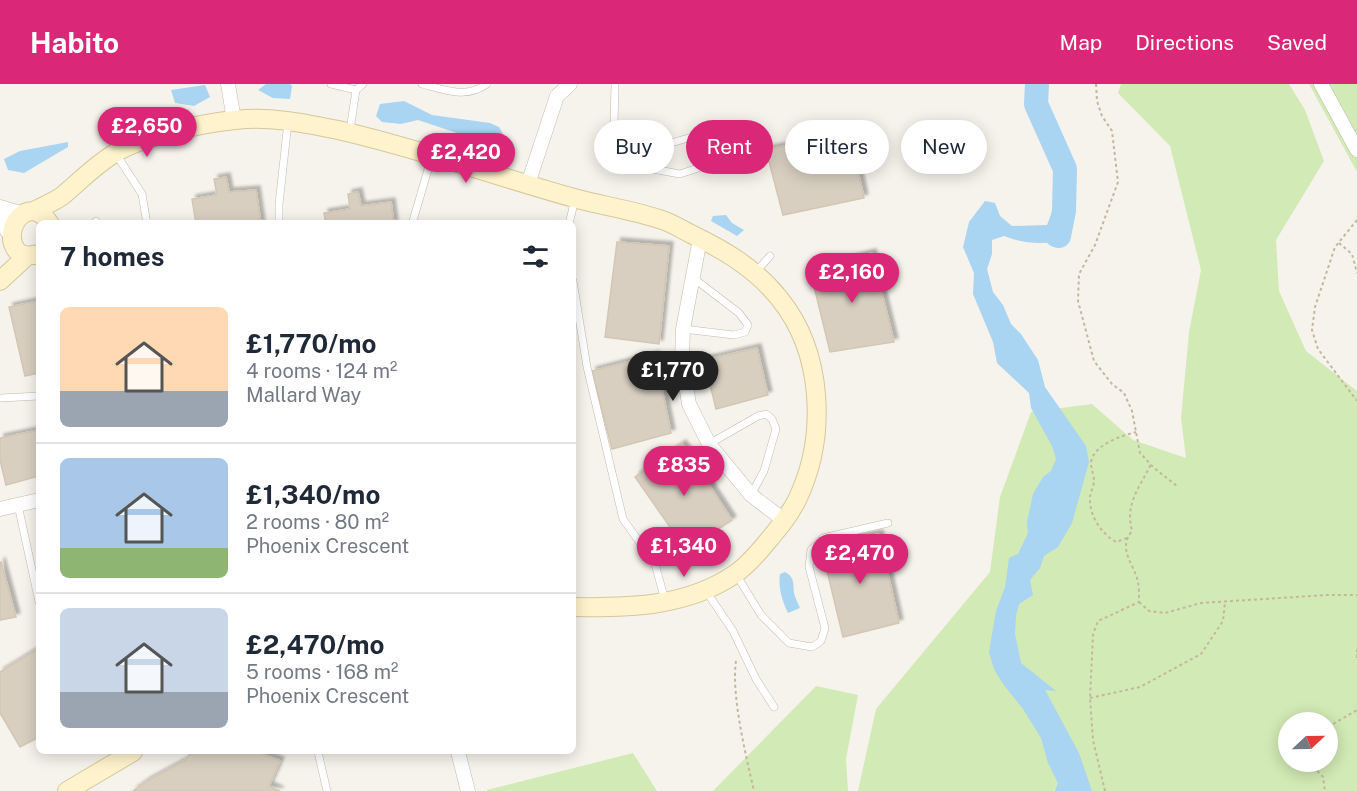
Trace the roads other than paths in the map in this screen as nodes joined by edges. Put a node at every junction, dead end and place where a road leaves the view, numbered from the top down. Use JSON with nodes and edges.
{"nodes":[{"id":1,"x":228,"y":84,"type":"edge"},
{"id":2,"x":331,"y":84,"type":"edge"},
{"id":3,"x":363,"y":84,"type":"edge"},
{"id":4,"x":422,"y":84,"type":"edge"},
{"id":5,"x":487,"y":84,"type":"edge"},
{"id":6,"x":570,"y":84,"type":"edge"},
{"id":7,"x":615,"y":84,"type":"edge"},
{"id":8,"x":1321,"y":84,"type":"edge"},
{"id":9,"x":356,"y":90,"type":"junction"},
{"id":10,"x":234,"y":120,"type":"junction"},
{"id":11,"x":288,"y":120,"type":"junction"},
{"id":12,"x":614,"y":120,"type":"edge"},
{"id":13,"x":349,"y":133,"type":"junction"},
{"id":14,"x":622,"y":140,"type":"joint"},
{"id":15,"x":1357,"y":150,"type":"edge"},
{"id":16,"x":115,"y":152,"type":"junction"},
{"id":17,"x":432,"y":156,"type":"junction"},
{"id":18,"x":528,"y":184,"type":"junction"},
{"id":19,"x":60,"y":198,"type":"junction"},
{"id":20,"x":575,"y":199,"type":"junction"},
{"id":21,"x":0,"y":207,"type":"edge"},
{"id":22,"x":27,"y":212,"type":"junction"},
{"id":23,"x":47,"y":220,"type":"edge"},
{"id":24,"x":50,"y":220,"type":"edge"},
{"id":25,"x":146,"y":220,"type":"edge"},
{"id":26,"x":279,"y":220,"type":"edge"},
{"id":27,"x":413,"y":220,"type":"edge"},
{"id":28,"x":570,"y":220,"type":"edge"},
{"id":29,"x":6,"y":230,"type":"edge"},
{"id":30,"x":700,"y":239,"type":"junction"},
{"id":31,"x":33,"y":255,"type":"edge"},
{"id":32,"x":770,"y":256,"type":"dead end"},
{"id":33,"x":755,"y":273,"type":"junction"},
{"id":34,"x":692,"y":277,"type":"junction"},
{"id":35,"x":0,"y":279,"type":"edge"},
{"id":36,"x":576,"y":299,"type":"edge"},
{"id":37,"x":683,"y":329,"type":"junction"},
{"id":38,"x":36,"y":396,"type":"edge"},
{"id":39,"x":1,"y":398,"type":"edge"},
{"id":40,"x":709,"y":444,"type":"junction"},
{"id":41,"x":751,"y":495,"type":"junction"},
{"id":42,"x":36,"y":501,"type":"edge"},
{"id":43,"x":18,"y":505,"type":"junction"},
{"id":44,"x":0,"y":509,"type":"edge"},
{"id":45,"x":785,"y":521,"type":"junction"},
{"id":46,"x":888,"y":523,"type":"dead end"},
{"id":47,"x":736,"y":574,"type":"junction"},
{"id":48,"x":36,"y":588,"type":"edge"},
{"id":49,"x":705,"y":590,"type":"junction"},
{"id":50,"x":666,"y":603,"type":"junction"},
{"id":51,"x":576,"y":607,"type":"edge"},
{"id":52,"x":774,"y":707,"type":"dead end"},
{"id":53,"x":130,"y":754,"type":"edge"},
{"id":54,"x":318,"y":754,"type":"edge"},
{"id":55,"x":459,"y":754,"type":"edge"},
{"id":56,"x":67,"y":791,"type":"edge"},
{"id":57,"x":327,"y":791,"type":"edge"},
{"id":58,"x":468,"y":791,"type":"edge"}],
"edges":[{"from":1,"to":10,"type":"street"},
{"from":2,"to":9,"type":"lane"},
{"from":3,"to":9,"type":"lane"},
{"from":4,"to":5,"type":"lane"},
{"from":6,"to":18,"type":"street"},
{"from":7,"to":12,"type":"lane"},
{"from":8,"to":15,"type":"street"},
{"from":9,"to":13,"type":"lane"},
{"from":10,"to":11,"type":"street"},
{"from":10,"to":16,"type":"street"},
{"from":11,"to":13,"type":"street"},
{"from":11,"to":26,"type":"lane"},
{"from":13,"to":17,"type":"street"},
{"from":14,"to":14,"type":"lane"},
{"from":16,"to":19,"type":"street"},
{"from":16,"to":25,"type":"lane"},
{"from":17,"to":18,"type":"street"},
{"from":17,"to":27,"type":"lane"},
{"from":18,"to":20,"type":"street"},
{"from":19,"to":22,"type":"street"},
{"from":19,"to":24,"type":"street"},
{"from":20,"to":28,"type":"lane"},
{"from":20,"to":30,"type":"street"},
{"from":21,"to":22,"type":"street"},
{"from":22,"to":23,"type":"street"},
{"from":22,"to":29,"type":"street"},
{"from":29,"to":31,"type":"street"},
{"from":29,"to":35,"type":"street"},
{"from":30,"to":33,"type":"street"},
{"from":30,"to":34,"type":"street"},
{"from":31,"to":35,"type":"street"},
{"from":32,"to":33,"type":"lane"},
{"from":33,"to":45,"type":"street"},
{"from":34,"to":37,"type":"street"},
{"from":34,"to":37,"type":"lane"},
{"from":36,"to":50,"type":"lane"},
{"from":37,"to":40,"type":"street"},
{"from":38,"to":39,"type":"lane"},
{"from":40,"to":41,"type":"street"},
{"from":40,"to":41,"type":"lane"},
{"from":41,"to":45,"type":"street"},
{"from":42,"to":43,"type":"street"},
{"from":43,"to":44,"type":"street"},
{"from":43,"to":48,"type":"lane"},
{"from":45,"to":47,"type":"street"},
{"from":46,"to":47,"type":"lane"},
{"from":47,"to":49,"type":"street"},
{"from":49,"to":50,"type":"street"},
{"from":49,"to":52,"type":"lane"},
{"from":50,"to":51,"type":"street"},
{"from":53,"to":56,"type":"street"},
{"from":54,"to":57,"type":"lane"},
{"from":55,"to":58,"type":"street"}]}
